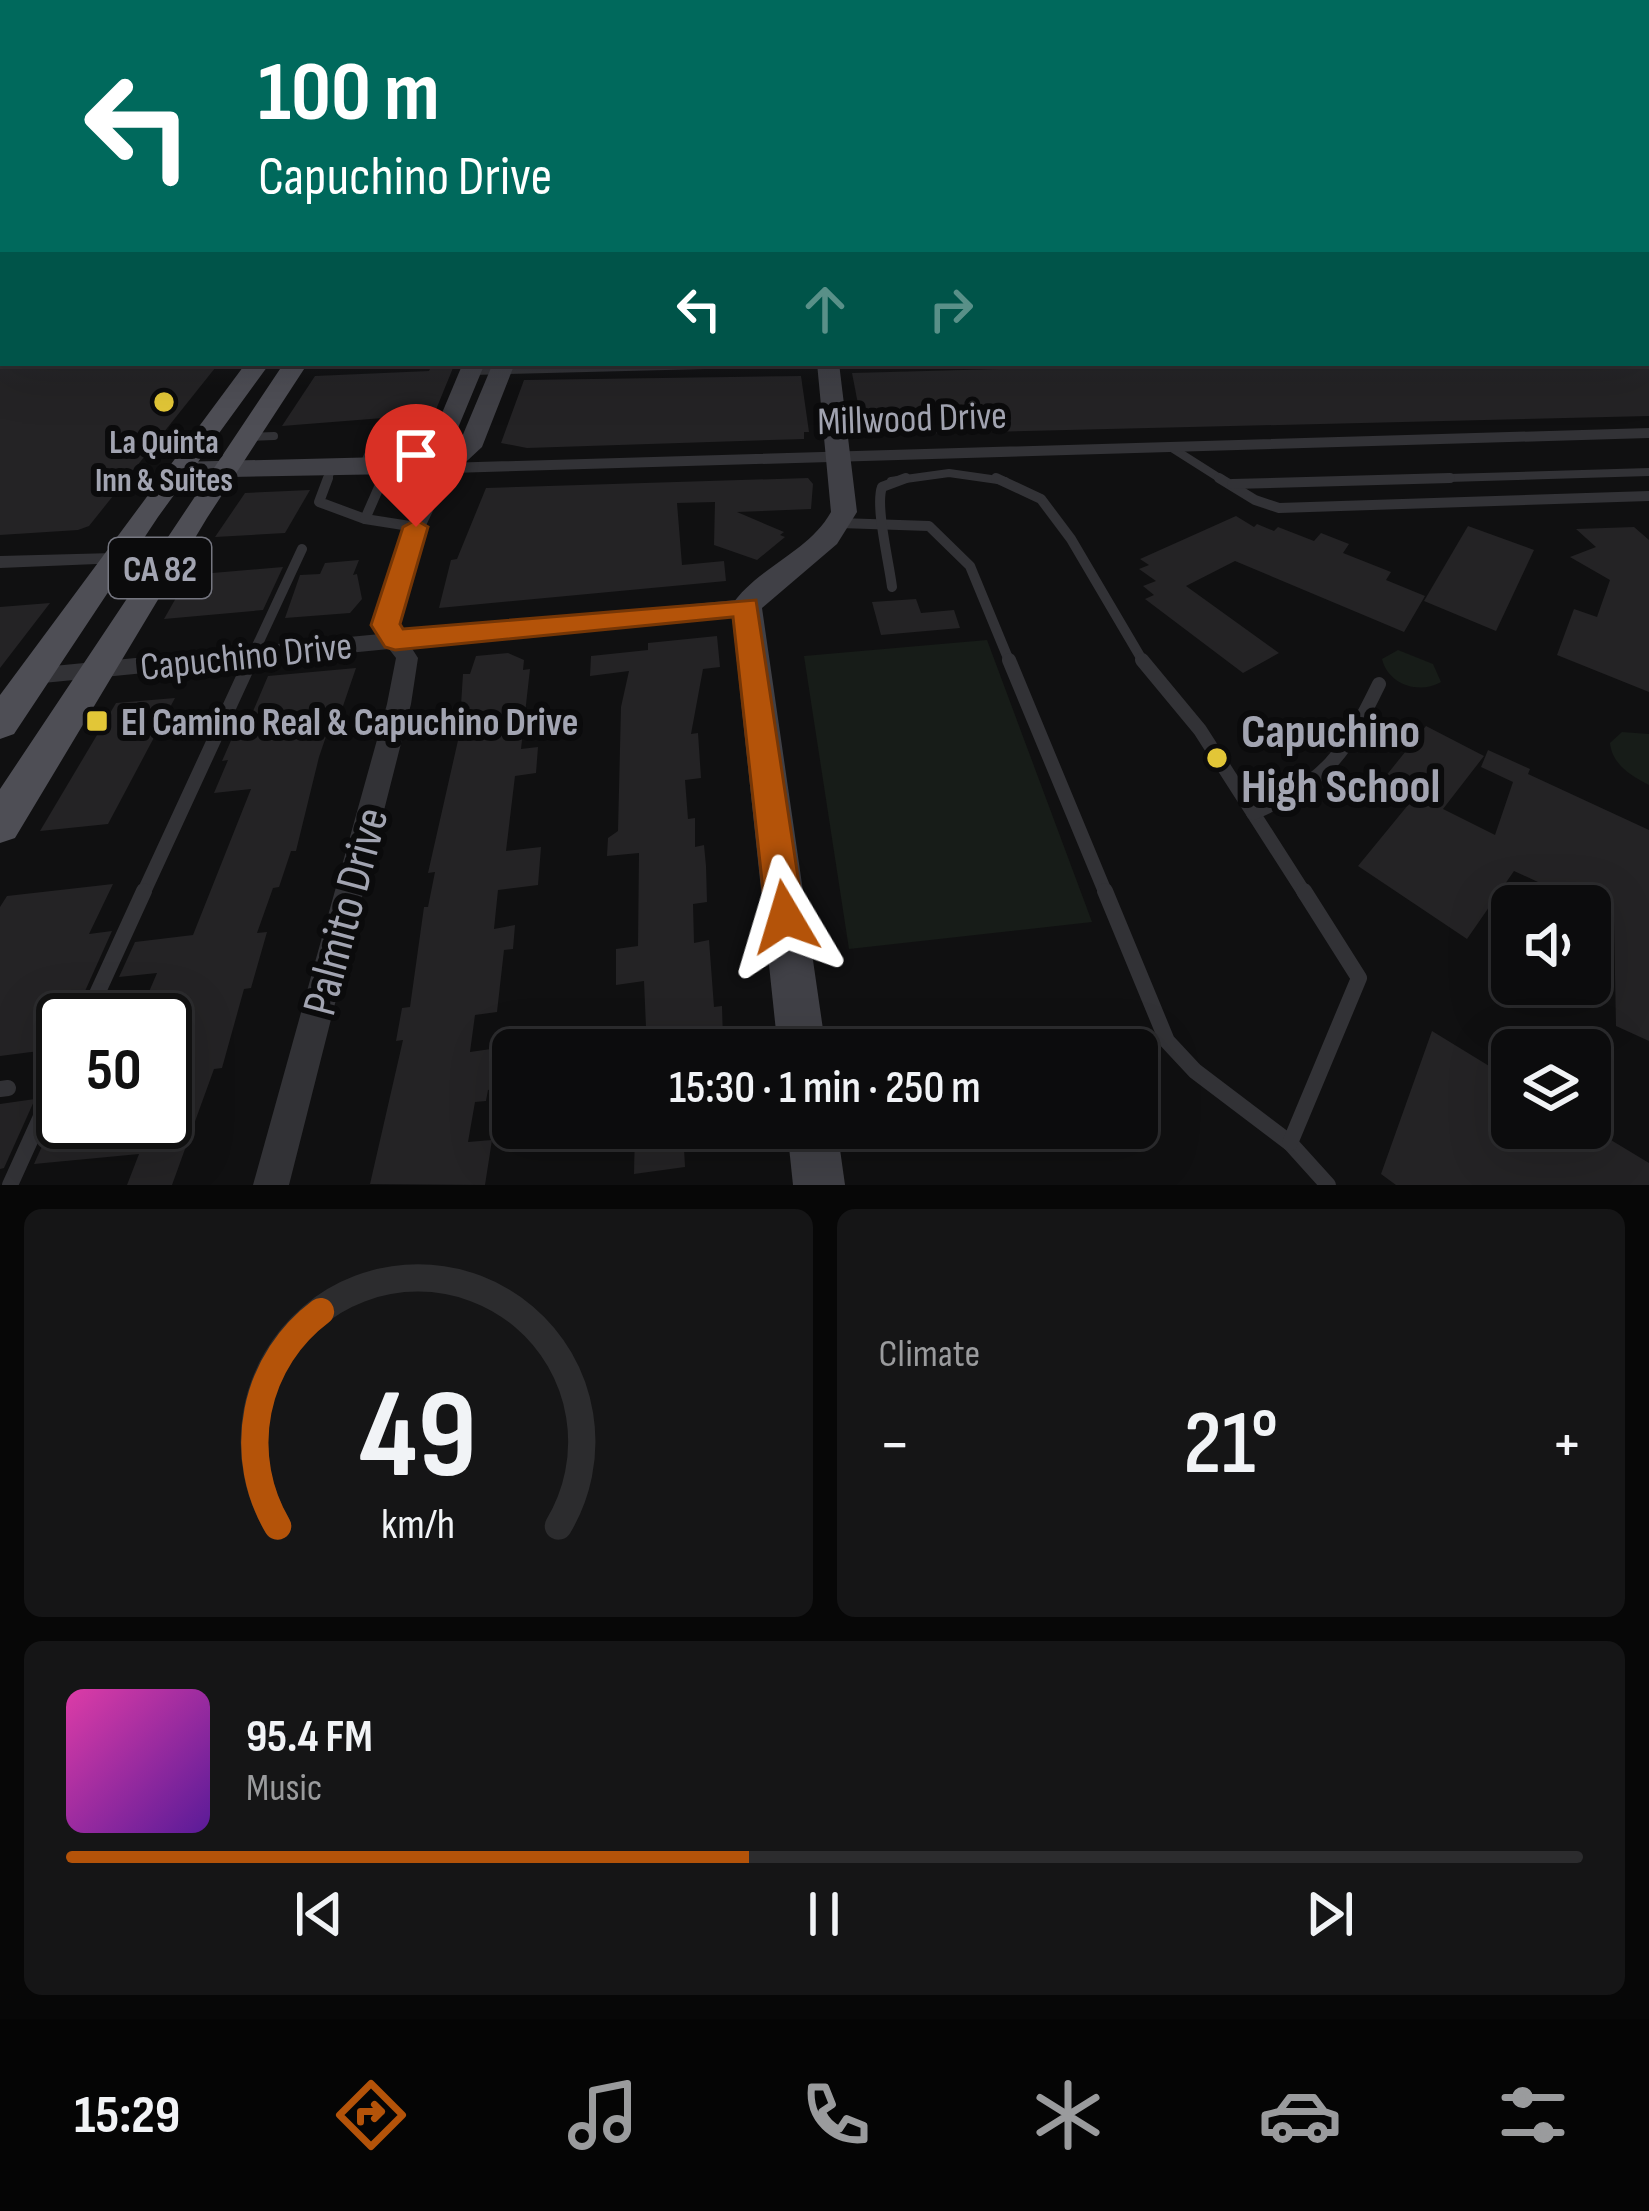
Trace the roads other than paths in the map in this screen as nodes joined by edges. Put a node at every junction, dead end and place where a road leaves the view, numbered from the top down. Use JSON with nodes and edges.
{"nodes":[{"id":1,"x":256,"y":366,"type":"edge"},
{"id":2,"x":295,"y":366,"type":"edge"},
{"id":3,"x":473,"y":366,"type":"edge"},
{"id":4,"x":503,"y":366,"type":"edge"},
{"id":5,"x":828,"y":366,"type":"edge"},
{"id":6,"x":1649,"y":434,"type":"edge"},
{"id":7,"x":1172,"y":448,"type":"junction"},
{"id":8,"x":375,"y":458,"type":"junction"},
{"id":9,"x":838,"y":458,"type":"junction"},
{"id":10,"x":332,"y":465,"type":"junction"},
{"id":11,"x":446,"y":468,"type":"junction"},
{"id":12,"x":225,"y":469,"type":"junction"},
{"id":13,"x":177,"y":470,"type":"junction"},
{"id":14,"x":1649,"y":472,"type":"edge"},
{"id":15,"x":1229,"y":484,"type":"junction"},
{"id":16,"x":1649,"y":496,"type":"edge"},
{"id":17,"x":364,"y":519,"type":"junction"},
{"id":18,"x":840,"y":523,"type":"junction"},
{"id":19,"x":885,"y":524,"type":"junction"},
{"id":20,"x":416,"y":527,"type":"junction"},
{"id":21,"x":302,"y":549,"type":"dead end"},
{"id":22,"x":114,"y":559,"type":"junction"},
{"id":23,"x":0,"y":562,"type":"edge"},
{"id":24,"x":892,"y":587,"type":"dead end"},
{"id":25,"x":746,"y":606,"type":"junction"},
{"id":26,"x":395,"y":640,"type":"junction"},
{"id":27,"x":253,"y":654,"type":"junction"},
{"id":28,"x":98,"y":670,"type":"junction"},
{"id":29,"x":33,"y":676,"type":"junction"},
{"id":30,"x":1379,"y":684,"type":"dead end"},
{"id":31,"x":0,"y":724,"type":"edge"},
{"id":32,"x":4,"y":812,"type":"edge"},
{"id":33,"x":1253,"y":813,"type":"junction"},
{"id":34,"x":97,"y":993,"type":"edge"},
{"id":35,"x":799,"y":1029,"type":"edge"},
{"id":36,"x":36,"y":1128,"type":"edge"},
{"id":37,"x":1290,"y":1143,"type":"junction"},
{"id":38,"x":815,"y":1149,"type":"edge"},
{"id":39,"x":10,"y":1185,"type":"edge"},
{"id":40,"x":271,"y":1185,"type":"edge"},
{"id":41,"x":819,"y":1185,"type":"edge"},
{"id":42,"x":1328,"y":1185,"type":"edge"}],
"edges":[{"from":1,"to":13,"type":"main road","number":"CA 82"},
{"from":2,"to":12,"type":"main road","number":"CA 82"},
{"from":3,"to":4,"type":"street"},
{"from":3,"to":11,"type":"main road"},
{"from":4,"to":11,"type":"main road"},
{"from":5,"to":9,"type":"main road"},
{"from":6,"to":7,"type":"street","name":"Millwood Drive"},
{"from":7,"to":9,"type":"street","name":"Millwood Drive"},
{"from":7,"to":15,"type":"lane"},
{"from":8,"to":10,"type":"main road","name":"Millwood Drive"},
{"from":8,"to":11,"type":"main road","name":"Millwood Drive"},
{"from":8,"to":17,"type":"lane"},
{"from":9,"to":11,"type":"street","name":"Millwood Drive"},
{"from":9,"to":18,"type":"main road"},
{"from":10,"to":12,"type":"main road","name":"Millwood Drive"},
{"from":10,"to":17,"type":"lane"},
{"from":11,"to":20,"type":"street"},
{"from":12,"to":13,"type":"main road","name":"Millwood Drive"},
{"from":12,"to":28,"type":"main road","number":"CA 82"},
{"from":13,"to":22,"type":"main road","number":"CA 82"},
{"from":14,"to":15,"type":"lane"},
{"from":15,"to":16,"type":"lane"},
{"from":17,"to":20,"type":"lane"},
{"from":18,"to":19,"type":"lane"},
{"from":18,"to":25,"type":"main road"},
{"from":19,"to":24,"type":"lane"},
{"from":19,"to":33,"type":"lane"},
{"from":19,"to":37,"type":"lane"},
{"from":20,"to":26,"type":"street","name":"Palmito Drive"},
{"from":21,"to":27,"type":"lane"},
{"from":22,"to":23,"type":"street"},
{"from":22,"to":29,"type":"main road","number":"CA 82"},
{"from":25,"to":26,"type":"street","name":"Capuchino Drive"},
{"from":25,"to":35,"type":"main road"},
{"from":26,"to":27,"type":"street","name":"Capuchino Drive"},
{"from":26,"to":40,"type":"street","name":"Palmito Drive"},
{"from":27,"to":28,"type":"street","name":"Capuchino Drive"},
{"from":27,"to":34,"type":"lane"},
{"from":28,"to":29,"type":"street","name":"Capuchino Drive"},
{"from":28,"to":32,"type":"main road","number":"CA 82"},
{"from":29,"to":31,"type":"main road","number":"CA 82"},
{"from":30,"to":33,"type":"lane"},
{"from":33,"to":37,"type":"lane"},
{"from":36,"to":39,"type":"lane"},
{"from":37,"to":42,"type":"lane"},
{"from":38,"to":41,"type":"main road"}]}
